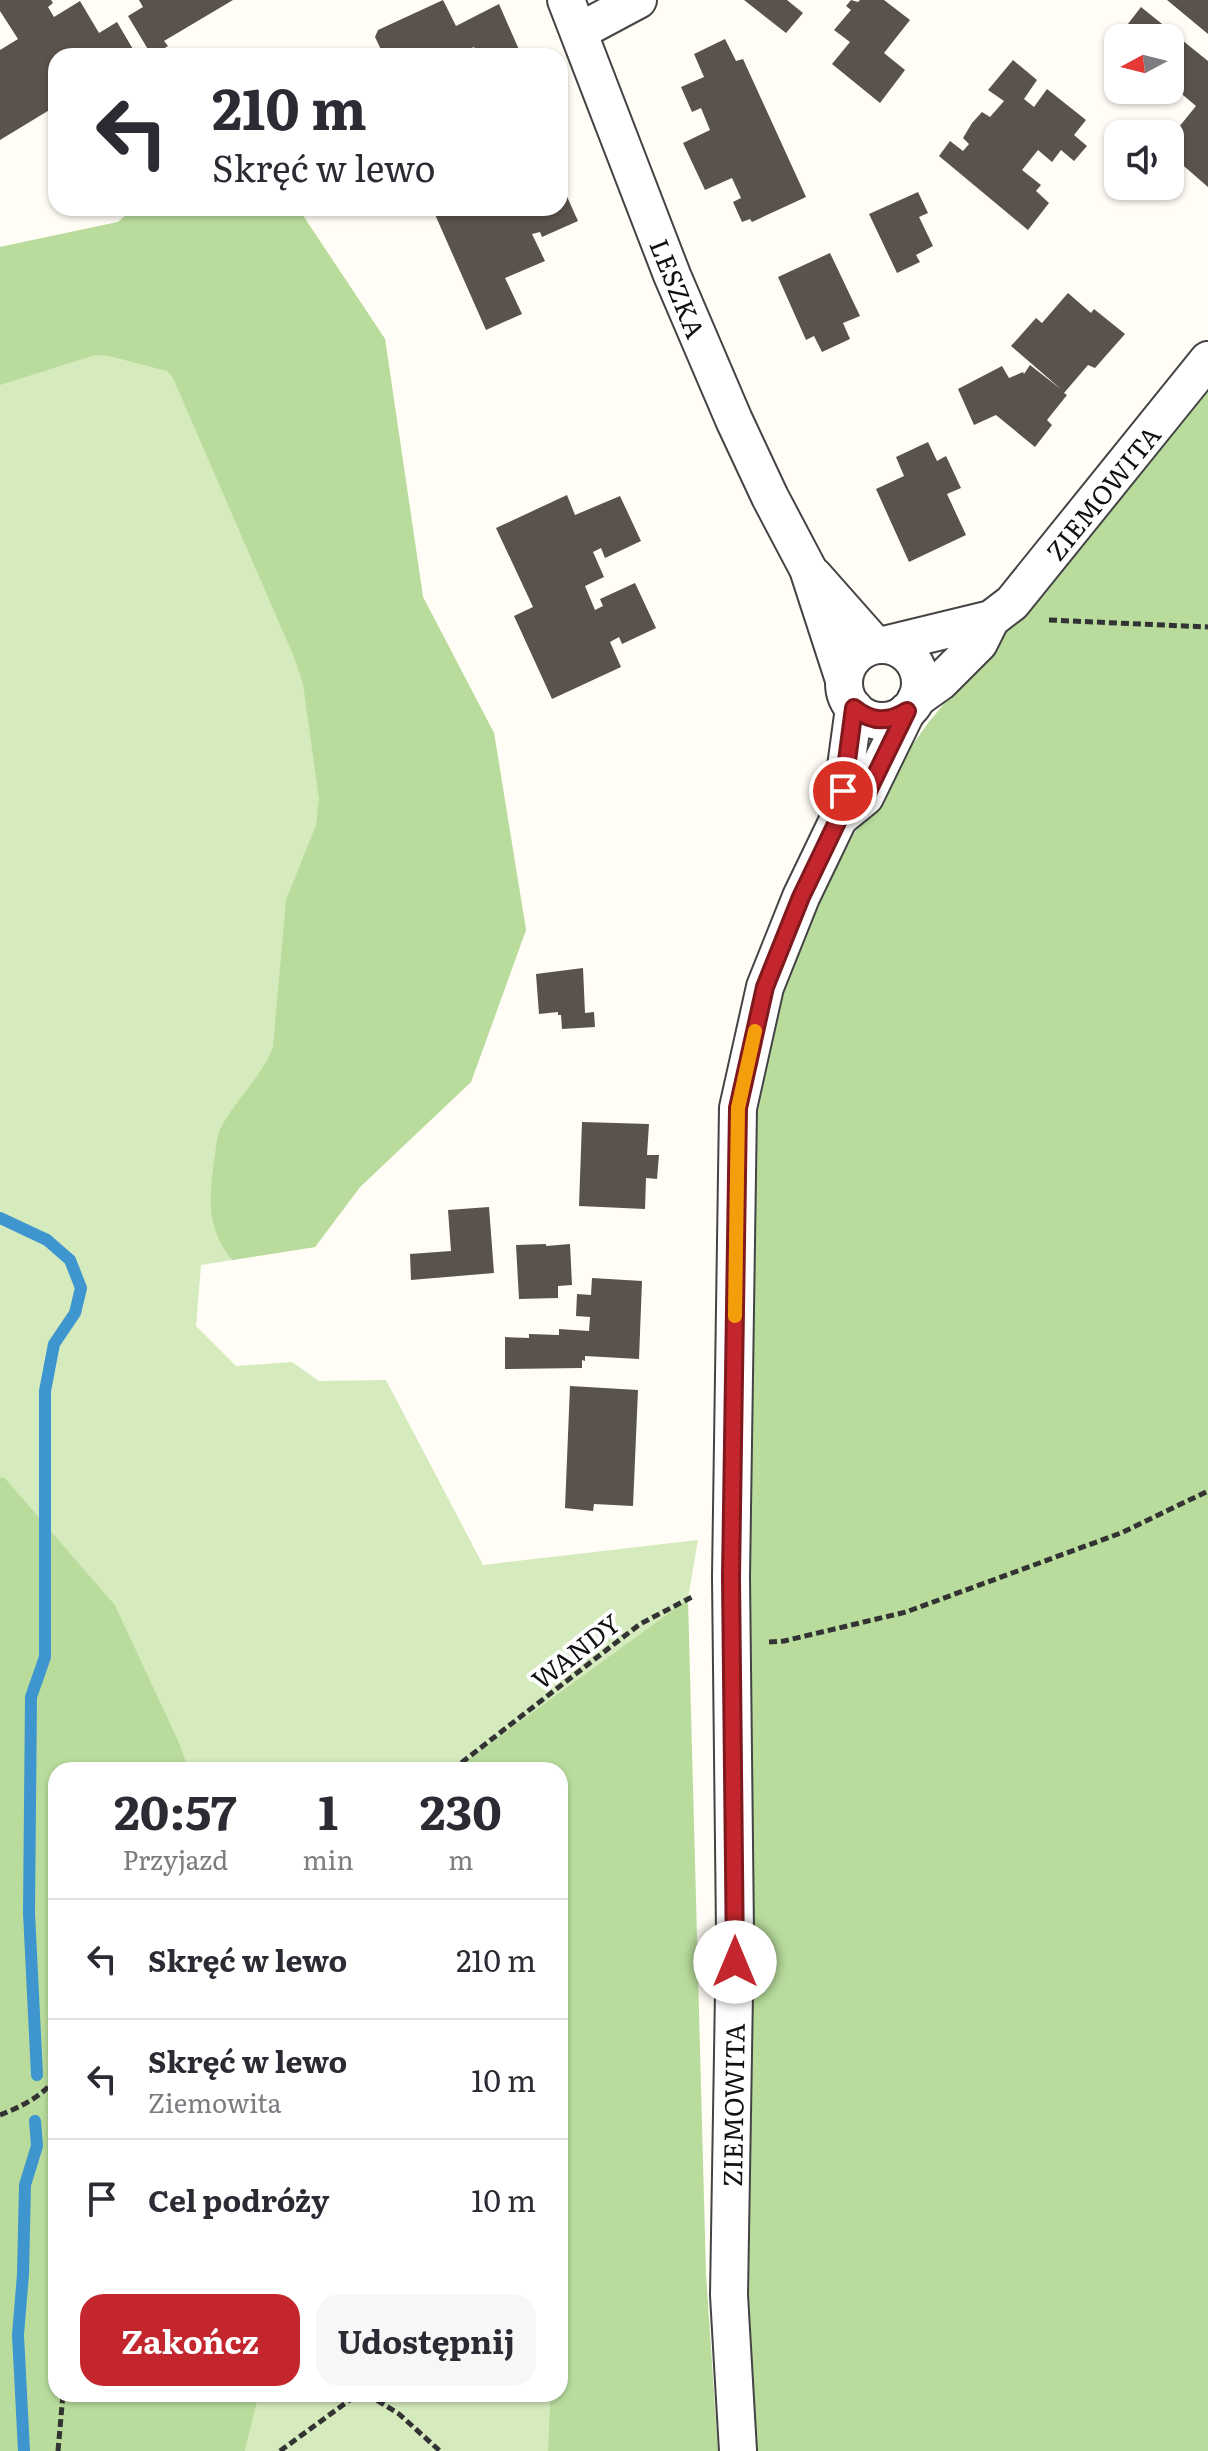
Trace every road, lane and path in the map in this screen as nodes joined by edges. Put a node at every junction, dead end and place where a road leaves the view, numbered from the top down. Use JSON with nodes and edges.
{"nodes":[{"id":1,"x":638,"y":0,"type":"edge"},
{"id":2,"x":573,"y":16,"type":"edge"},
{"id":3,"x":1208,"y":360,"type":"edge"},
{"id":4,"x":808,"y":569,"type":"junction"},
{"id":5,"x":991,"y":619,"type":"junction"},
{"id":6,"x":1208,"y":627,"type":"edge"},
{"id":7,"x":880,"y":645,"type":"junction"},
{"id":8,"x":849,"y":694,"type":"junction"},
{"id":9,"x":911,"y":705,"type":"junction"},
{"id":10,"x":839,"y":818,"type":"junction"},
{"id":11,"x":1208,"y":1491,"type":"edge"},
{"id":12,"x":731,"y":1577,"type":"junction"},
{"id":13,"x":732,"y":1645,"type":"junction"},
{"id":14,"x":462,"y":1762,"type":"edge"},
{"id":15,"x":48,"y":2087,"type":"edge"},
{"id":16,"x":0,"y":2115,"type":"edge"},
{"id":17,"x":62,"y":2402,"type":"edge"},
{"id":18,"x":347,"y":2402,"type":"edge"},
{"id":19,"x":380,"y":2402,"type":"edge"},
{"id":20,"x":58,"y":2451,"type":"edge"},
{"id":21,"x":280,"y":2451,"type":"edge"},
{"id":22,"x":440,"y":2451,"type":"edge"},
{"id":23,"x":738,"y":2451,"type":"edge"}],
"edges":[{"from":1,"to":2,"type":"street"},
{"from":2,"to":4,"type":"street","name":"LESZKA"},
{"from":3,"to":5,"type":"street","name":"ZIEMOWITA"},
{"from":4,"to":7,"type":"street","name":"LESZKA"},
{"from":4,"to":8,"type":"street","name":"LESZKA"},
{"from":5,"to":6,"type":"path"},
{"from":5,"to":7,"type":"street","name":"ZIEMOWITA"},
{"from":5,"to":9,"type":"street","name":"ZIEMOWITA"},
{"from":7,"to":8,"type":"street"},
{"from":7,"to":9,"type":"street"},
{"from":8,"to":9,"type":"street"},
{"from":8,"to":10,"type":"street","name":"ZIEMOWITA"},
{"from":9,"to":10,"type":"street","name":"ZIEMOWITA"},
{"from":10,"to":12,"type":"street","name":"ZIEMOWITA"},
{"from":11,"to":13,"type":"path"},
{"from":12,"to":13,"type":"street","name":"ZIEMOWITA"},
{"from":12,"to":14,"type":"path","name":"WANDY"},
{"from":13,"to":23,"type":"street","name":"ZIEMOWITA"},
{"from":15,"to":16,"type":"path"},
{"from":17,"to":20,"type":"path"},
{"from":18,"to":21,"type":"path"},
{"from":19,"to":22,"type":"path"}]}
